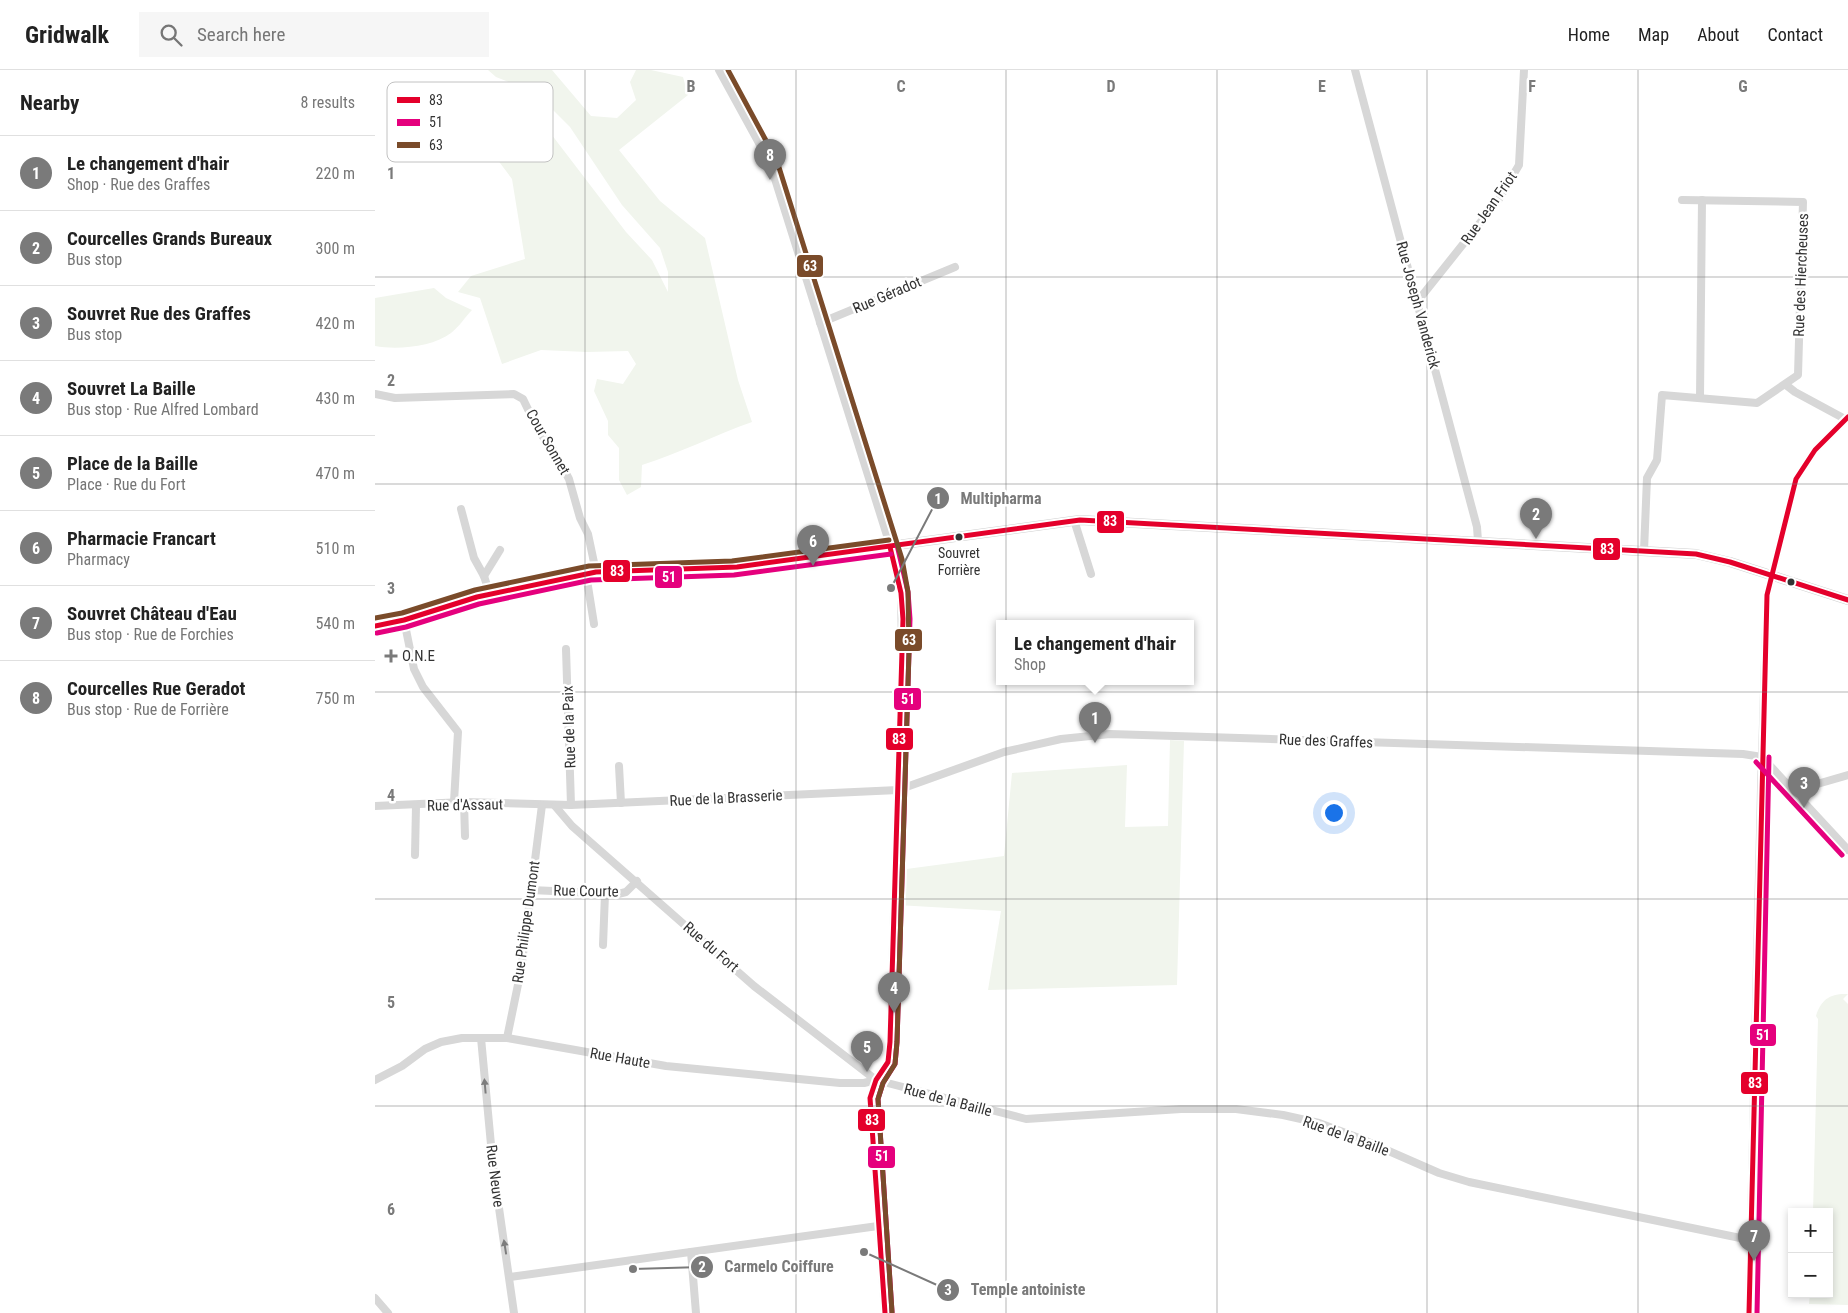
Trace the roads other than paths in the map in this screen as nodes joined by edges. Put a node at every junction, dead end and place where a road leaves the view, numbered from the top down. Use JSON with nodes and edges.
{"nodes":[{"id":1,"x":719,"y":70,"type":"edge"},
{"id":2,"x":1355,"y":70,"type":"edge"},
{"id":3,"x":1524,"y":70,"type":"edge"},
{"id":4,"x":1682,"y":200,"type":"dead end"},
{"id":5,"x":1702,"y":200,"type":"junction"},
{"id":6,"x":955,"y":266,"type":"dead end"},
{"id":7,"x":1417,"y":302,"type":"junction"},
{"id":8,"x":820,"y":323,"type":"junction"},
{"id":9,"x":1787,"y":385,"type":"junction"},
{"id":10,"x":375,"y":394,"type":"edge"},
{"id":11,"x":1700,"y":398,"type":"junction"},
{"id":12,"x":1847,"y":418,"type":"edge"},
{"id":13,"x":461,"y":509,"type":"dead end"},
{"id":14,"x":1074,"y":520,"type":"junction"},
{"id":15,"x":1478,"y":541,"type":"junction"},
{"id":16,"x":890,"y":547,"type":"junction"},
{"id":17,"x":500,"y":550,"type":"dead end"},
{"id":18,"x":1644,"y":551,"type":"junction"},
{"id":19,"x":591,"y":573,"type":"junction"},
{"id":20,"x":1091,"y":574,"type":"dead end"},
{"id":21,"x":484,"y":576,"type":"junction"},
{"id":22,"x":1771,"y":576,"type":"junction"},
{"id":23,"x":490,"y":594,"type":"junction"},
{"id":24,"x":1848,"y":600,"type":"edge"},
{"id":25,"x":405,"y":620,"type":"junction"},
{"id":26,"x":594,"y":624,"type":"dead end"},
{"id":27,"x":375,"y":626,"type":"edge"},
{"id":28,"x":566,"y":649,"type":"dead end"},
{"id":29,"x":1762,"y":757,"type":"junction"},
{"id":30,"x":619,"y":766,"type":"dead end"},
{"id":31,"x":1848,"y":775,"type":"edge"},
{"id":32,"x":898,"y":790,"type":"junction"},
{"id":33,"x":1793,"y":791,"type":"junction"},
{"id":34,"x":454,"y":802,"type":"junction"},
{"id":35,"x":464,"y":802,"type":"junction"},
{"id":36,"x":621,"y":803,"type":"junction"},
{"id":37,"x":542,"y":805,"type":"junction"},
{"id":38,"x":571,"y":805,"type":"junction"},
{"id":39,"x":375,"y":806,"type":"edge"},
{"id":40,"x":416,"y":806,"type":"junction"},
{"id":41,"x":555,"y":806,"type":"junction"},
{"id":42,"x":465,"y":836,"type":"dead end"},
{"id":43,"x":1848,"y":850,"type":"edge"},
{"id":44,"x":415,"y":855,"type":"dead end"},
{"id":45,"x":637,"y":881,"type":"junction"},
{"id":46,"x":531,"y":890,"type":"junction"},
{"id":47,"x":605,"y":894,"type":"junction"},
{"id":48,"x":603,"y":945,"type":"dead end"},
{"id":49,"x":481,"y":1038,"type":"junction"},
{"id":50,"x":507,"y":1038,"type":"junction"},
{"id":51,"x":375,"y":1080,"type":"edge"},
{"id":52,"x":876,"y":1080,"type":"junction"},
{"id":53,"x":878,"y":1226,"type":"junction"},
{"id":54,"x":1750,"y":1240,"type":"junction"},
{"id":55,"x":691,"y":1252,"type":"junction"},
{"id":56,"x":510,"y":1277,"type":"junction"},
{"id":57,"x":375,"y":1298,"type":"edge"},
{"id":58,"x":388,"y":1313,"type":"edge"},
{"id":59,"x":514,"y":1313,"type":"edge"},
{"id":60,"x":695,"y":1313,"type":"edge"},
{"id":61,"x":885,"y":1313,"type":"edge"},
{"id":62,"x":1749,"y":1313,"type":"edge"}],
"edges":[{"from":1,"to":8,"type":"street"},
{"from":2,"to":7,"type":"street","name":"Rue Joseph Vanderick"},
{"from":3,"to":7,"type":"street","name":"Rue Jean Friot"},
{"from":4,"to":5,"type":"street","name":"Rue des Hiercheuses"},
{"from":5,"to":9,"type":"street","name":"Rue des Hiercheuses"},
{"from":5,"to":11,"type":"street"},
{"from":6,"to":8,"type":"street","name":"Rue Géradot"},
{"from":7,"to":15,"type":"street","name":"Rue Joseph Vanderick"},
{"from":8,"to":16,"type":"street"},
{"from":9,"to":11,"type":"street"},
{"from":9,"to":12,"type":"street"},
{"from":10,"to":19,"type":"street","name":"Cour Sonnet"},
{"from":11,"to":18,"type":"street"},
{"from":12,"to":22,"type":"street"},
{"from":13,"to":21,"type":"street"},
{"from":14,"to":15,"type":"main road"},
{"from":14,"to":16,"type":"main road"},
{"from":14,"to":20,"type":"street"},
{"from":15,"to":18,"type":"main road"},
{"from":16,"to":19,"type":"main road"},
{"from":16,"to":32,"type":"street"},
{"from":17,"to":21,"type":"street"},
{"from":18,"to":22,"type":"main road"},
{"from":19,"to":23,"type":"main road"},
{"from":19,"to":26,"type":"street","name":"Cour Sonnet"},
{"from":21,"to":23,"type":"street"},
{"from":22,"to":24,"type":"main road"},
{"from":22,"to":29,"type":"street"},
{"from":23,"to":25,"type":"main road"},
{"from":25,"to":27,"type":"main road"},
{"from":25,"to":34,"type":"street"},
{"from":28,"to":38,"type":"street","name":"Rue de la Paix"},
{"from":29,"to":32,"type":"street","name":"Rue des Graffes"},
{"from":29,"to":33,"type":"street"},
{"from":29,"to":54,"type":"street"},
{"from":30,"to":36,"type":"street"},
{"from":31,"to":33,"type":"street"},
{"from":32,"to":36,"type":"street","name":"Rue de la Brasserie"},
{"from":32,"to":52,"type":"street"},
{"from":33,"to":43,"type":"street"},
{"from":34,"to":35,"type":"street","name":"Rue d'Assaut"},
{"from":34,"to":40,"type":"street","name":"Rue d'Assaut"},
{"from":35,"to":37,"type":"street","name":"Rue d'Assaut"},
{"from":35,"to":42,"type":"street"},
{"from":36,"to":38,"type":"street","name":"Rue de la Brasserie"},
{"from":37,"to":41,"type":"street","name":"Rue d'Assaut"},
{"from":37,"to":46,"type":"street","name":"Rue Philippe Dumont"},
{"from":38,"to":41,"type":"street","name":"Rue de la Brasserie"},
{"from":39,"to":40,"type":"street","name":"Rue d'Assaut"},
{"from":40,"to":44,"type":"street"},
{"from":41,"to":45,"type":"street","name":"Rue du Fort"},
{"from":45,"to":47,"type":"street","name":"Rue Courte"},
{"from":45,"to":52,"type":"street","name":"Rue du Fort"},
{"from":46,"to":47,"type":"street","name":"Rue Courte"},
{"from":46,"to":50,"type":"street","name":"Rue Philippe Dumont"},
{"from":47,"to":48,"type":"street"},
{"from":49,"to":50,"type":"street","name":"Rue Haute"},
{"from":49,"to":51,"type":"street","name":"Rue Haute"},
{"from":56,"to":49,"type":"street","name":"Rue Neuve","one_way":true},
{"from":50,"to":52,"type":"street","name":"Rue Haute"},
{"from":52,"to":53,"type":"street"},
{"from":52,"to":54,"type":"street","name":"Rue de la Baille"},
{"from":53,"to":55,"type":"street"},
{"from":53,"to":61,"type":"street"},
{"from":54,"to":62,"type":"street"},
{"from":55,"to":56,"type":"street"},
{"from":55,"to":60,"type":"street"},
{"from":56,"to":59,"type":"street","name":"Rue Neuve"},
{"from":57,"to":58,"type":"street"}]}
